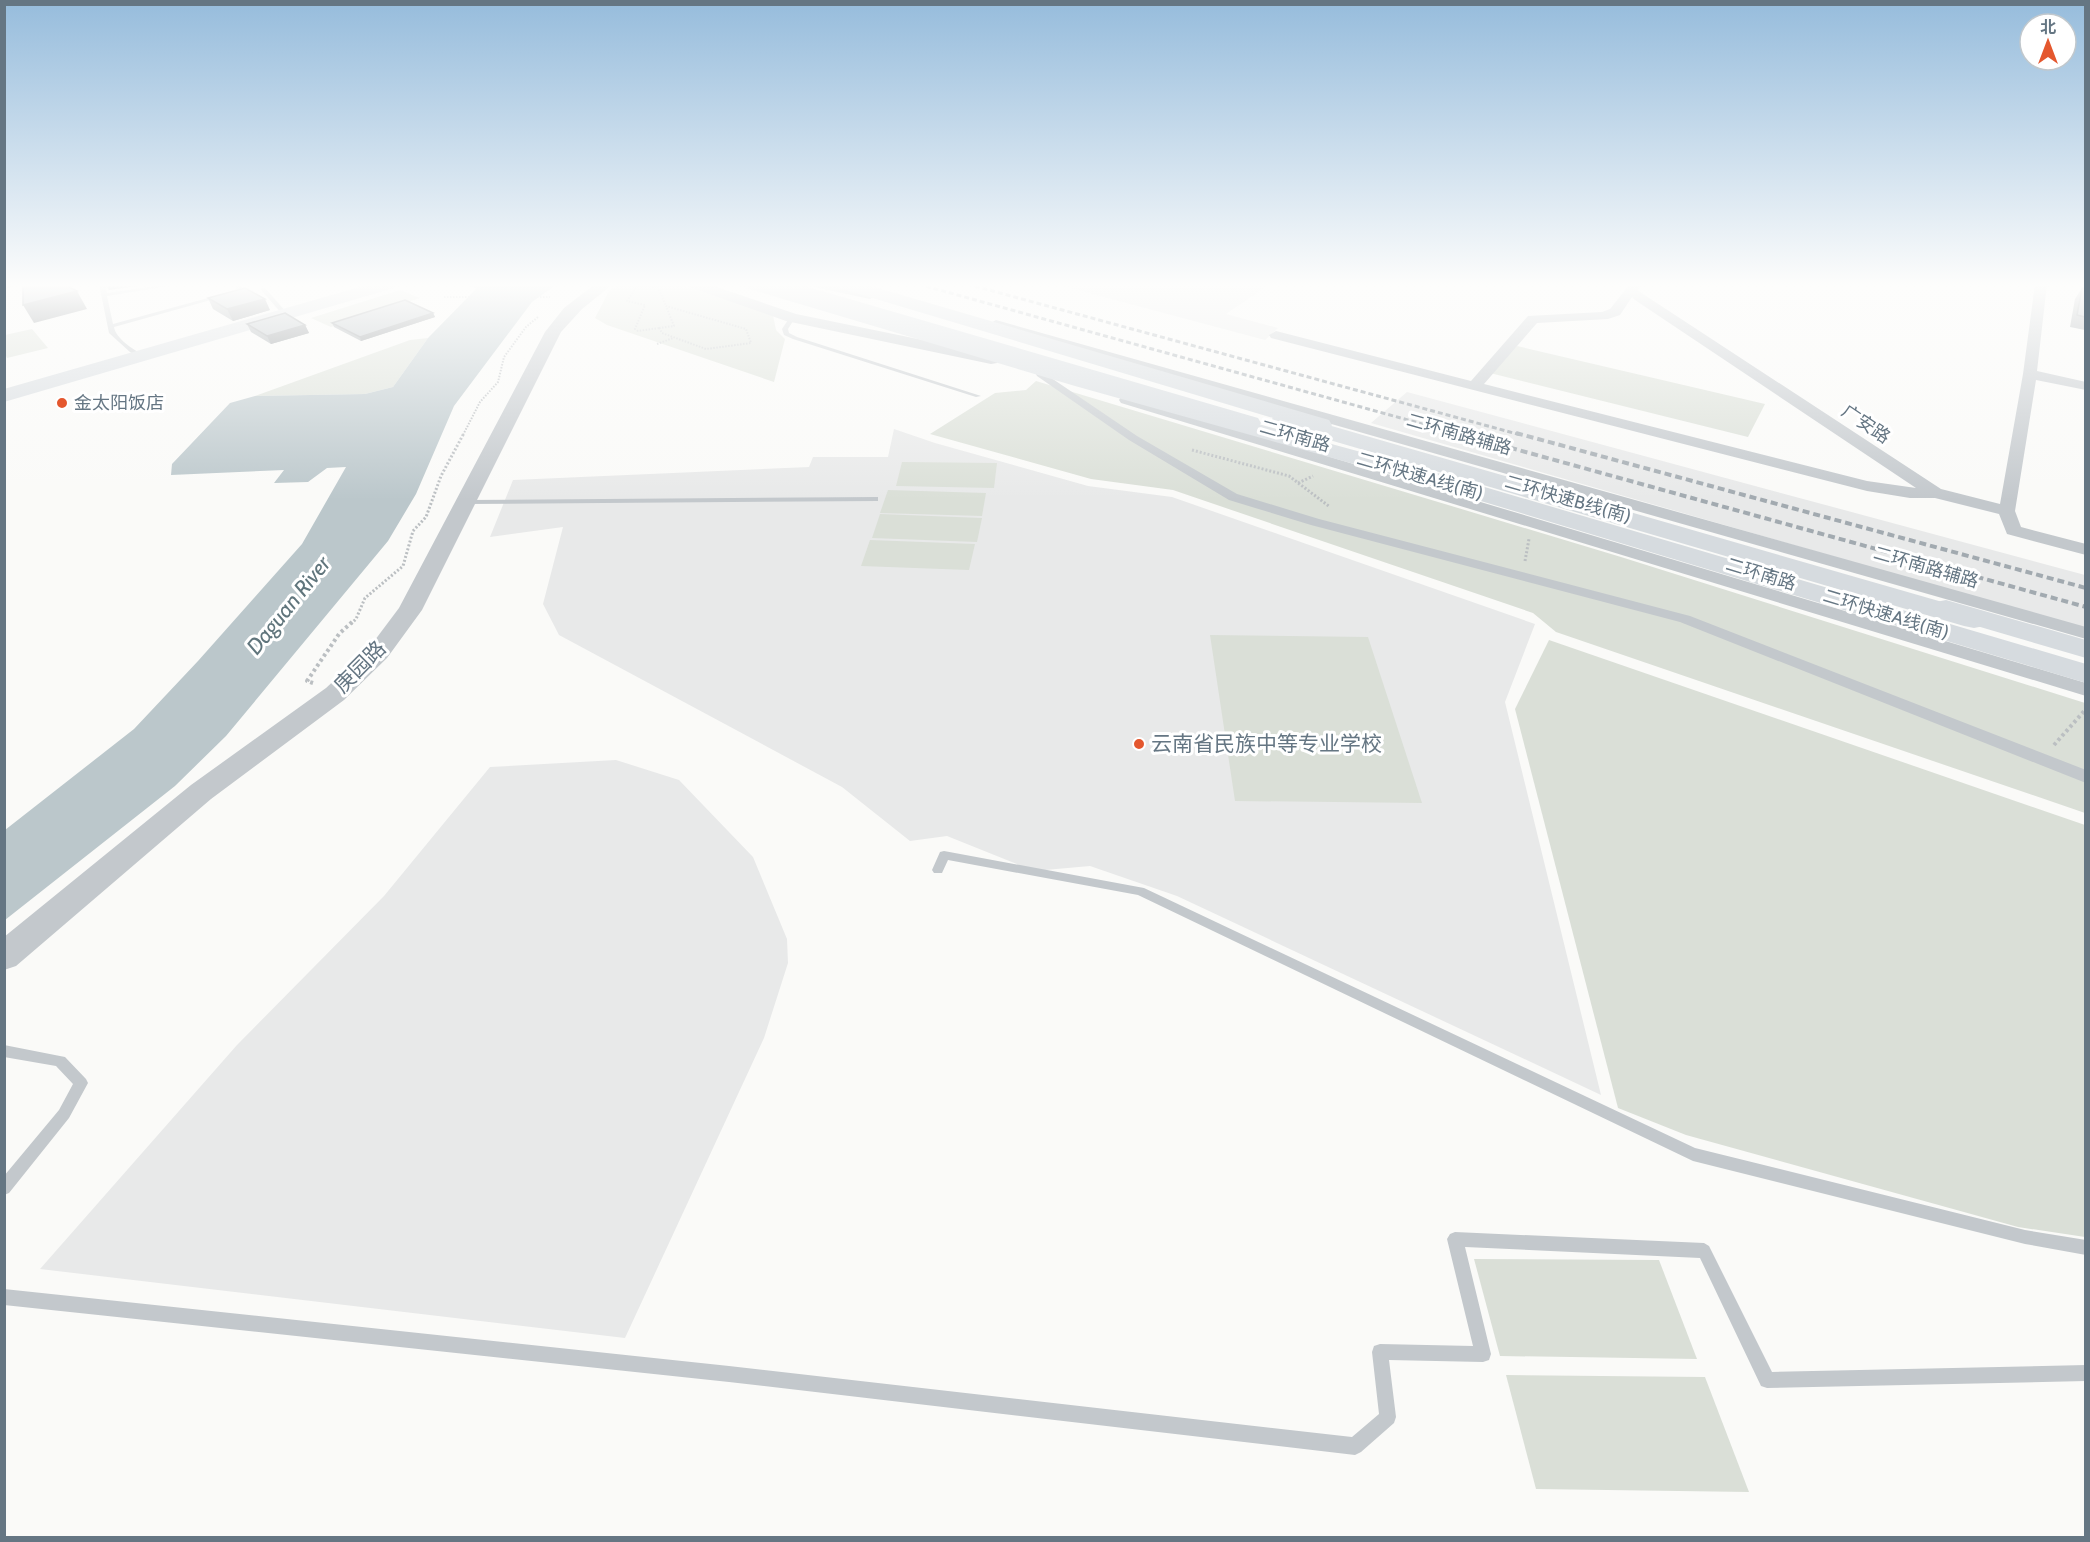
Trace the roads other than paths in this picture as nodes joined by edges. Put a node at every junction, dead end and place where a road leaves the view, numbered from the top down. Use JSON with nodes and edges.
{"nodes":[{"id":1,"x":141,"y":356,"type":"edge"},
{"id":2,"x":541,"y":356,"type":"edge"},
{"id":3,"x":852,"y":356,"type":"edge"},
{"id":4,"x":975,"y":356,"type":"edge"},
{"id":5,"x":986,"y":356,"type":"edge"},
{"id":6,"x":994,"y":356,"type":"edge"},
{"id":7,"x":1039,"y":356,"type":"edge"},
{"id":8,"x":1053,"y":356,"type":"edge"},
{"id":9,"x":1094,"y":356,"type":"edge"},
{"id":10,"x":1114,"y":356,"type":"edge"},
{"id":11,"x":1357,"y":356,"type":"edge"},
{"id":12,"x":1500,"y":356,"type":"edge"},
{"id":13,"x":1734,"y":356,"type":"edge"},
{"id":14,"x":2032,"y":356,"type":"edge"},
{"id":15,"x":999,"y":361,"type":"junction"},
{"id":16,"x":1041,"y":374,"type":"junction"},
{"id":17,"x":2030,"y":374,"type":"junction"},
{"id":18,"x":1474,"y":386,"type":"junction"},
{"id":19,"x":2085,"y":386,"type":"edge"},
{"id":20,"x":4,"y":396,"type":"edge"},
{"id":21,"x":978,"y":396,"type":"dead end"},
{"id":22,"x":1935,"y":493,"type":"junction"},
{"id":23,"x":875,"y":499,"type":"dead end"},
{"id":24,"x":466,"y":502,"type":"junction"},
{"id":25,"x":2007,"y":511,"type":"junction"},
{"id":26,"x":2085,"y":550,"type":"edge"},
{"id":27,"x":2085,"y":633,"type":"edge"},
{"id":28,"x":2085,"y":650,"type":"edge"},
{"id":29,"x":2085,"y":672,"type":"edge"},
{"id":30,"x":2085,"y":690,"type":"edge"},
{"id":31,"x":2085,"y":777,"type":"edge"},
{"id":32,"x":938,"y":870,"type":"dead end"},
{"id":33,"x":4,"y":957,"type":"edge"},
{"id":34,"x":4,"y":1051,"type":"edge"},
{"id":35,"x":4,"y":1188,"type":"edge"},
{"id":36,"x":2085,"y":1248,"type":"edge"},
{"id":37,"x":4,"y":1297,"type":"edge"},
{"id":38,"x":2085,"y":1373,"type":"edge"}],
"edges":[{"from":1,"to":20,"type":"main road"},
{"from":2,"to":24,"type":"street","name":"庚园路"},
{"from":3,"to":21,"type":"lane"},
{"from":4,"to":15,"type":"street"},
{"from":5,"to":15,"type":"street"},
{"from":6,"to":29,"type":"main road","name":"二环快速A线(南)"},
{"from":7,"to":29,"type":"main road","name":"二环南路"},
{"from":8,"to":28,"type":"main road","name":"二环南路"},
{"from":9,"to":28,"type":"main road","name":"二环快速B线(南)"},
{"from":10,"to":27,"type":"street","name":"二环南路辅路"},
{"from":11,"to":18,"type":"street"},
{"from":12,"to":18,"type":"street"},
{"from":13,"to":22,"type":"street","name":"广安路"},
{"from":14,"to":17,"type":"street"},
{"from":15,"to":16,"type":"street"},
{"from":16,"to":30,"type":"street"},
{"from":16,"to":31,"type":"street"},
{"from":17,"to":19,"type":"street"},
{"from":17,"to":25,"type":"street"},
{"from":18,"to":22,"type":"street"},
{"from":22,"to":25,"type":"street","name":"广安路"},
{"from":23,"to":24,"type":"lane"},
{"from":24,"to":33,"type":"street","name":"庚园路"},
{"from":25,"to":26,"type":"street"},
{"from":32,"to":36,"type":"lane"},
{"from":34,"to":35,"type":"lane"},
{"from":37,"to":38,"type":"lane"}]}
